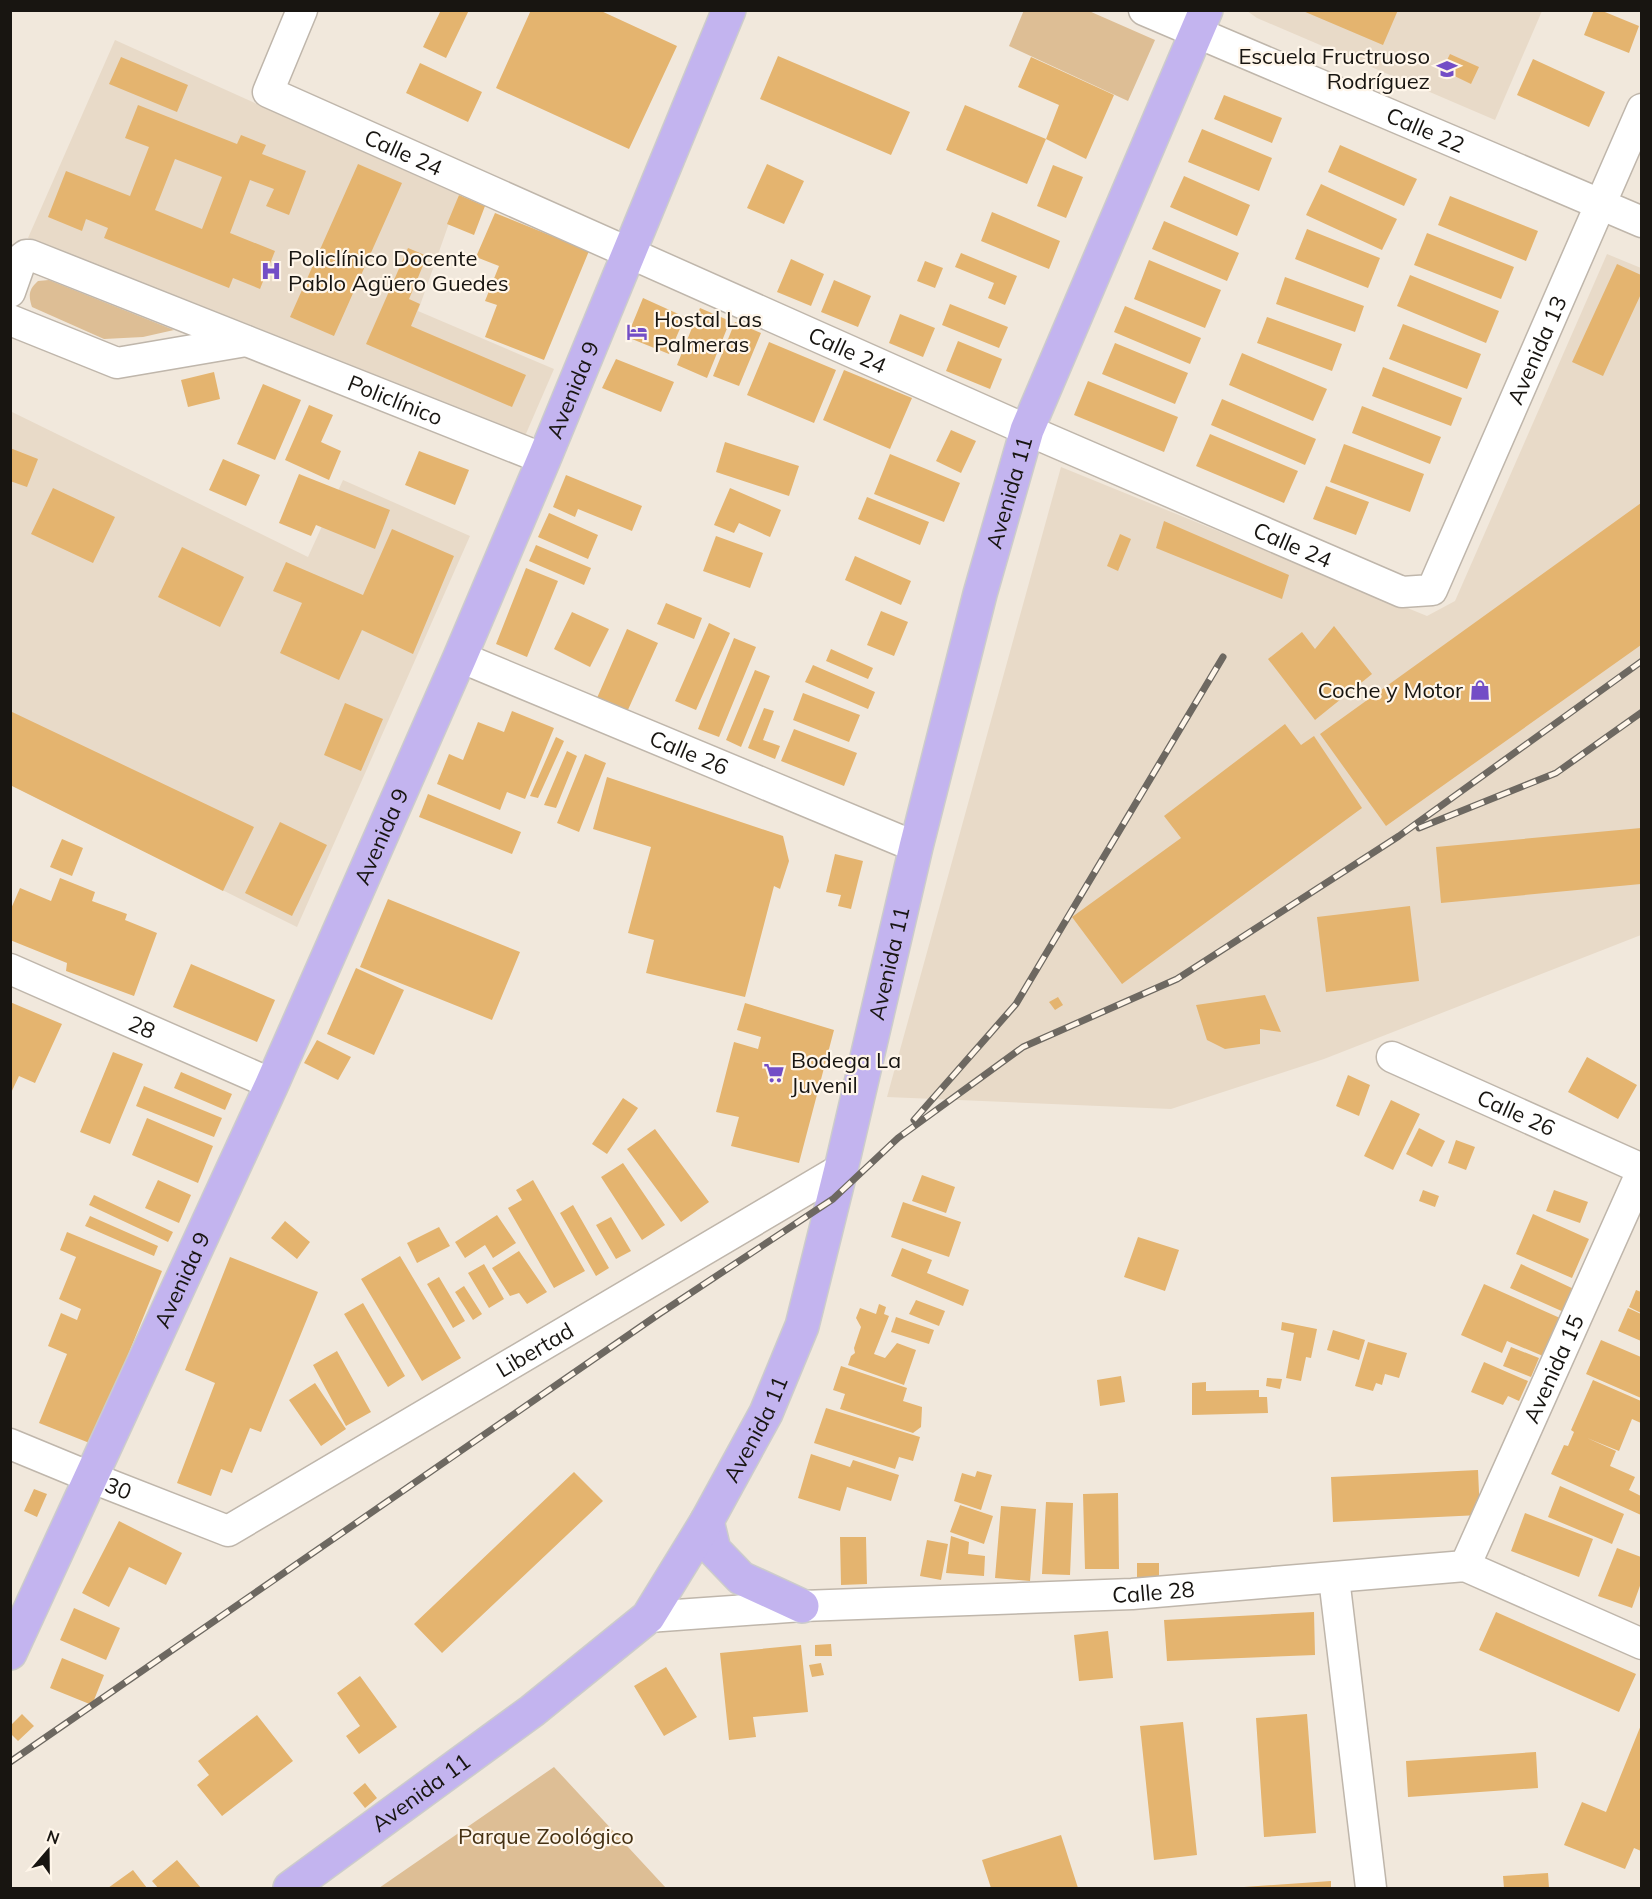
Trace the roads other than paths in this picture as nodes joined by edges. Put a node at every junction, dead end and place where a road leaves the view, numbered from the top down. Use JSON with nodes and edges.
{"nodes":[{"id":1,"x":302,"y":10,"type":"edge"},
{"id":2,"x":729,"y":10,"type":"edge"},
{"id":3,"x":1144,"y":10,"type":"edge"},
{"id":4,"x":1202,"y":22,"type":"edge"},
{"id":5,"x":1641,"y":109,"type":"edge"},
{"id":6,"x":1598,"y":205,"type":"junction"},
{"id":7,"x":1641,"y":222,"type":"edge"},
{"id":8,"x":629,"y":254,"type":"junction"},
{"id":9,"x":10,"y":292,"type":"edge"},
{"id":10,"x":10,"y":320,"type":"edge"},
{"id":11,"x":246,"y":341,"type":"junction"},
{"id":12,"x":1027,"y":430,"type":"junction"},
{"id":13,"x":544,"y":459,"type":"junction"},
{"id":14,"x":1432,"y":590,"type":"joint"},
{"id":15,"x":460,"y":657,"type":"junction"},
{"id":16,"x":916,"y":848,"type":"junction"},
{"id":17,"x":10,"y":969,"type":"edge"},
{"id":18,"x":1392,"y":1058,"type":"dead end"},
{"id":19,"x":272,"y":1084,"type":"junction"},
{"id":20,"x":842,"y":1169,"type":"junction"},
{"id":21,"x":1641,"y":1170,"type":"edge"},
{"id":22,"x":10,"y":1443,"type":"edge"},
{"id":23,"x":90,"y":1478,"type":"junction"},
{"id":24,"x":707,"y":1521,"type":"junction"},
{"id":25,"x":228,"y":1531,"type":"joint"},
{"id":26,"x":1465,"y":1566,"type":"junction"},
{"id":27,"x":1334,"y":1578,"type":"junction"},
{"id":28,"x":802,"y":1606,"type":"junction"},
{"id":29,"x":648,"y":1617,"type":"junction"},
{"id":30,"x":1641,"y":1644,"type":"edge"},
{"id":31,"x":10,"y":1653,"type":"edge"},
{"id":32,"x":290,"y":1888,"type":"edge"},
{"id":33,"x":1371,"y":1888,"type":"edge"}],
"edges":[{"from":1,"to":8,"type":"street","name":"Calle 24"},
{"from":2,"to":8,"type":"main road","name":"Avenida 9"},
{"from":3,"to":4,"type":"street","name":"Calle 22"},
{"from":4,"to":6,"type":"street","name":"Calle 22"},
{"from":4,"to":12,"type":"main road","name":"Avenida 11"},
{"from":5,"to":6,"type":"street","name":"Avenida 13"},
{"from":6,"to":7,"type":"street","name":"Calle 22"},
{"from":6,"to":14,"type":"street","name":"Avenida 13"},
{"from":8,"to":12,"type":"street","name":"Calle 24"},
{"from":8,"to":13,"type":"main road","name":"Avenida 9"},
{"from":9,"to":11,"type":"street","name":"Policlínico"},
{"from":10,"to":11,"type":"street"},
{"from":11,"to":13,"type":"street","name":"Policlínico"},
{"from":12,"to":14,"type":"street","name":"Calle 24"},
{"from":12,"to":16,"type":"main road","name":"Avenida 11"},
{"from":13,"to":15,"type":"main road","name":"Avenida 9"},
{"from":15,"to":16,"type":"street","name":"Calle 26"},
{"from":15,"to":19,"type":"main road","name":"Avenida 9"},
{"from":16,"to":20,"type":"main road","name":"Avenida 11"},
{"from":17,"to":19,"type":"street","name":"28"},
{"from":18,"to":21,"type":"street","name":"Calle 26"},
{"from":19,"to":23,"type":"main road","name":"Avenida 9"},
{"from":20,"to":24,"type":"main road","name":"Avenida 11"},
{"from":20,"to":25,"type":"street","name":"Libertad"},
{"from":21,"to":26,"type":"street","name":"Avenida 15"},
{"from":22,"to":23,"type":"street","name":"30"},
{"from":23,"to":25,"type":"street","name":"30"},
{"from":23,"to":31,"type":"main road","name":"Avenida 9"},
{"from":24,"to":28,"type":"main road"},
{"from":24,"to":29,"type":"main road","name":"Avenida 11"},
{"from":26,"to":27,"type":"street","name":"Calle 28"},
{"from":26,"to":30,"type":"street","name":"Calle 28"},
{"from":27,"to":28,"type":"street","name":"Calle 28"},
{"from":27,"to":33,"type":"street"},
{"from":28,"to":29,"type":"street","name":"Calle 28"},
{"from":29,"to":32,"type":"main road","name":"Avenida 11"}]}
